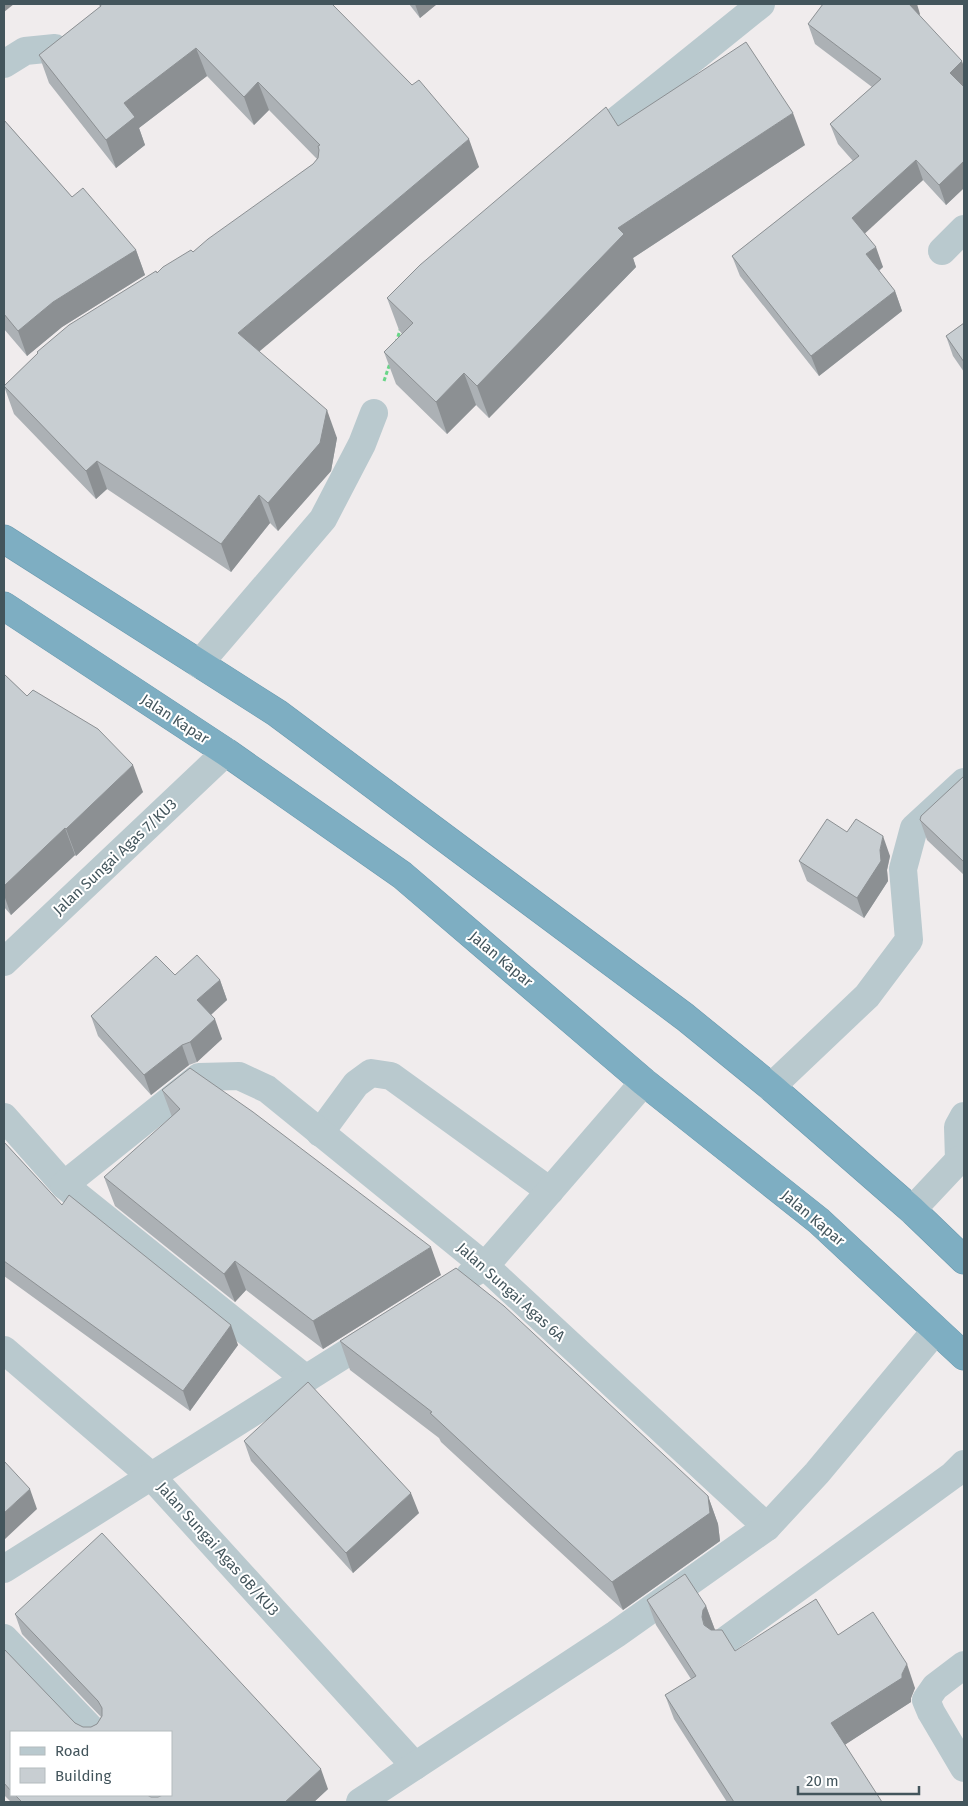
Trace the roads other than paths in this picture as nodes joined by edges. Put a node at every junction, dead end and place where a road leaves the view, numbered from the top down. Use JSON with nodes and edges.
{"nodes":[{"id":1,"x":761,"y":4,"type":"edge"},
{"id":2,"x":54,"y":48,"type":"edge"},
{"id":3,"x":4,"y":64,"type":"edge"},
{"id":4,"x":565,"y":162,"type":"edge"},
{"id":5,"x":964,"y":229,"type":"edge"},
{"id":6,"x":942,"y":252,"type":"dead end"},
{"id":7,"x":374,"y":412,"type":"road end"},
{"id":8,"x":4,"y":539,"type":"edge"},
{"id":9,"x":4,"y":606,"type":"edge"},
{"id":10,"x":200,"y":664,"type":"junction"},
{"id":11,"x":226,"y":752,"type":"junction"},
{"id":12,"x":964,"y":782,"type":"edge"},
{"id":13,"x":4,"y":962,"type":"edge"},
{"id":14,"x":644,"y":1082,"type":"junction"},
{"id":15,"x":770,"y":1087,"type":"junction"},
{"id":16,"x":964,"y":1116,"type":"edge"},
{"id":17,"x":4,"y":1117,"type":"edge"},
{"id":18,"x":320,"y":1133,"type":"junction"},
{"id":19,"x":962,"y":1159,"type":"edge"},
{"id":20,"x":64,"y":1185,"type":"junction"},
{"id":21,"x":550,"y":1191,"type":"junction"},
{"id":22,"x":912,"y":1210,"type":"junction"},
{"id":23,"x":964,"y":1260,"type":"edge"},
{"id":24,"x":486,"y":1266,"type":"junction"},
{"id":25,"x":453,"y":1286,"type":"edge"},
{"id":26,"x":396,"y":1322,"type":"edge"},
{"id":27,"x":936,"y":1330,"type":"junction"},
{"id":28,"x":4,"y":1350,"type":"edge"},
{"id":29,"x":964,"y":1356,"type":"edge"},
{"id":30,"x":306,"y":1379,"type":"junction"},
{"id":31,"x":964,"y":1464,"type":"edge"},
{"id":32,"x":151,"y":1476,"type":"junction"},
{"id":33,"x":767,"y":1527,"type":"junction"},
{"id":34,"x":4,"y":1568,"type":"edge"},
{"id":35,"x":4,"y":1638,"type":"edge"},
{"id":36,"x":726,"y":1640,"type":"edge"},
{"id":37,"x":964,"y":1665,"type":"edge"},
{"id":38,"x":93,"y":1731,"type":"edge"},
{"id":39,"x":415,"y":1766,"type":"junction"},
{"id":40,"x":964,"y":1768,"type":"edge"},
{"id":41,"x":360,"y":1802,"type":"edge"}],
"edges":[{"from":1,"to":4,"type":"street"},
{"from":2,"to":3,"type":"street"},
{"from":5,"to":6,"type":"street"},
{"from":7,"to":10,"type":"street"},
{"from":8,"to":10,"type":"highway"},
{"from":9,"to":11,"type":"highway","name":"Jalan Kapar"},
{"from":10,"to":15,"type":"highway"},
{"from":11,"to":13,"type":"street","name":"Jalan Sungai Agas 7/KU3"},
{"from":11,"to":14,"type":"highway","name":"Jalan Kapar"},
{"from":12,"to":15,"type":"street"},
{"from":14,"to":21,"type":"street"},
{"from":14,"to":27,"type":"highway","name":"Jalan Kapar"},
{"from":15,"to":22,"type":"highway"},
{"from":16,"to":19,"type":"street"},
{"from":17,"to":20,"type":"street"},
{"from":18,"to":20,"type":"street","name":"Jalan Sungai Agas 6A"},
{"from":18,"to":21,"type":"street"},
{"from":18,"to":24,"type":"street","name":"Jalan Sungai Agas 6A"},
{"from":19,"to":22,"type":"street"},
{"from":20,"to":30,"type":"street"},
{"from":21,"to":24,"type":"street"},
{"from":22,"to":23,"type":"highway"},
{"from":24,"to":25,"type":"street"},
{"from":24,"to":33,"type":"street","name":"Jalan Sungai Agas 6A"},
{"from":26,"to":30,"type":"street"},
{"from":27,"to":29,"type":"highway","name":"Jalan Kapar"},
{"from":27,"to":33,"type":"street"},
{"from":28,"to":32,"type":"street","name":"Jalan Sungai Agas 6B/KU3"},
{"from":30,"to":32,"type":"street"},
{"from":31,"to":36,"type":"street"},
{"from":32,"to":34,"type":"street"},
{"from":32,"to":39,"type":"street","name":"Jalan Sungai Agas 6B/KU3"},
{"from":33,"to":39,"type":"street"},
{"from":35,"to":38,"type":"street"},
{"from":37,"to":40,"type":"street"},
{"from":39,"to":41,"type":"street"}]}
